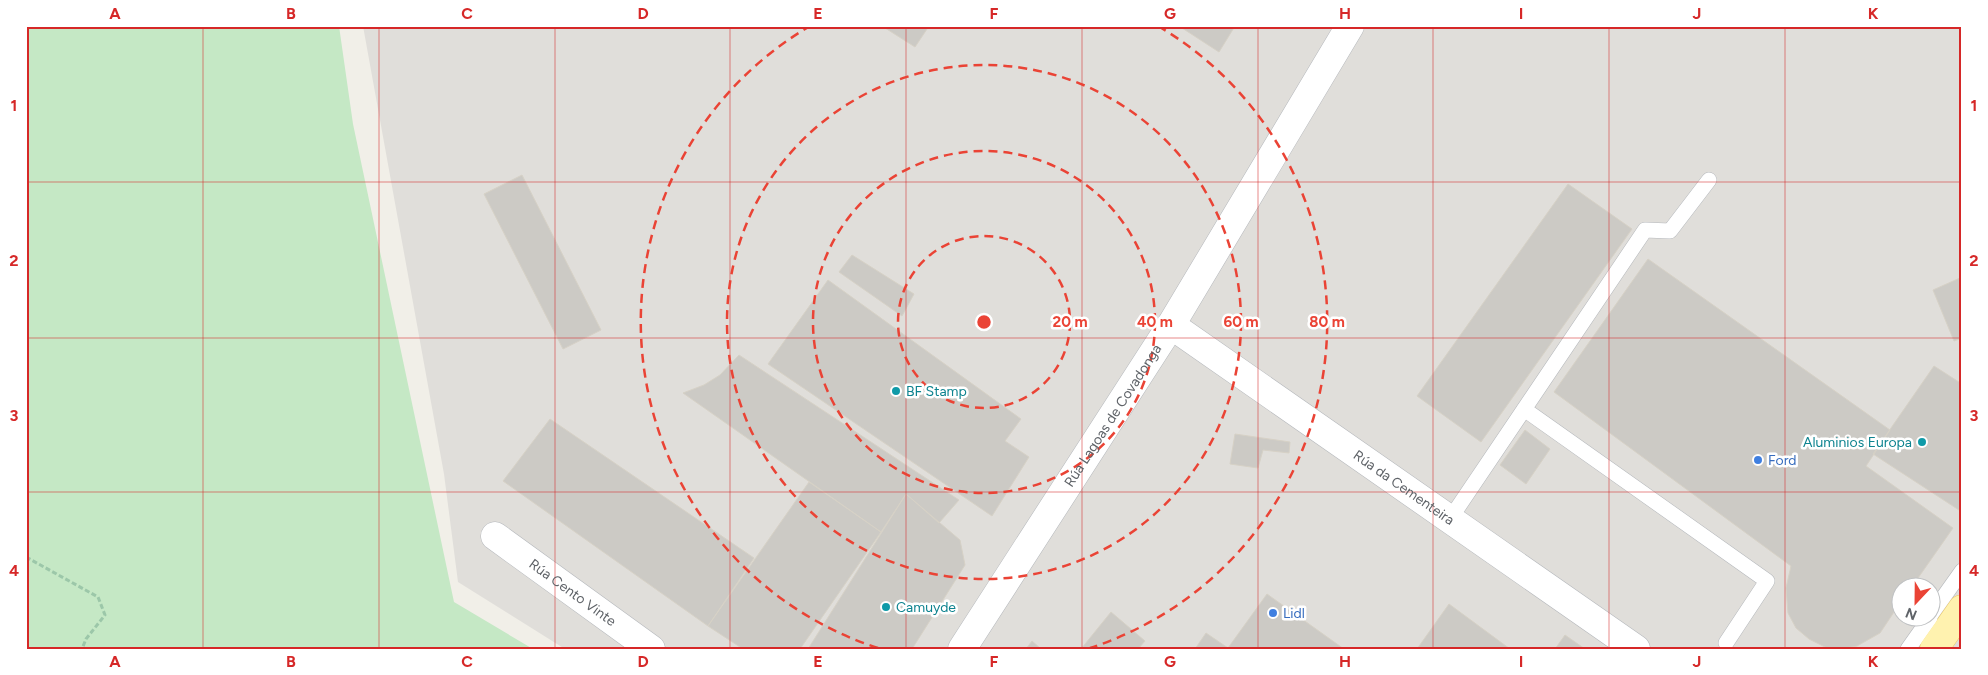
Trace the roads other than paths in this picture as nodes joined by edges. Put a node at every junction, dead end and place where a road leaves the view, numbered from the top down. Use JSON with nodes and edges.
{"nodes":[{"id":1,"x":1350,"y":26,"type":"edge"},
{"id":2,"x":1709,"y":180,"type":"dead end"},
{"id":3,"x":1171,"y":325,"type":"junction"},
{"id":4,"x":1524,"y":409,"type":"junction"},
{"id":5,"x":1450,"y":519,"type":"junction"},
{"id":6,"x":496,"y":536,"type":"dead end"},
{"id":7,"x":1962,"y":571,"type":"edge"},
{"id":8,"x":1940,"y":603,"type":"edge"},
{"id":9,"x":1962,"y":609,"type":"edge"},
{"id":10,"x":1922,"y":628,"type":"edge"},
{"id":11,"x":1962,"y":640,"type":"edge"},
{"id":12,"x":1726,"y":643,"type":"dead end"},
{"id":13,"x":650,"y":649,"type":"edge"},
{"id":14,"x":962,"y":649,"type":"edge"},
{"id":15,"x":1636,"y":649,"type":"edge"},
{"id":16,"x":1908,"y":649,"type":"edge"},
{"id":17,"x":1934,"y":649,"type":"edge"},
{"id":18,"x":1955,"y":649,"type":"edge"}],
"edges":[{"from":1,"to":3,"type":"street","name":"Rúa Lagoas de Covadonga"},
{"from":2,"to":4,"type":"lane"},
{"from":3,"to":5,"type":"street","name":"Rúa da Cementeira"},
{"from":3,"to":14,"type":"street","name":"Rúa Lagoas de Covadonga"},
{"from":4,"to":5,"type":"lane"},
{"from":4,"to":12,"type":"lane"},
{"from":5,"to":15,"type":"street","name":"Rúa da Cementeira"},
{"from":6,"to":13,"type":"street","name":"Rúa Cento Vinte"},
{"from":7,"to":8,"type":"lane"},
{"from":9,"to":17,"type":"main road"},
{"from":10,"to":16,"type":"lane"},
{"from":11,"to":18,"type":"main road"}]}
